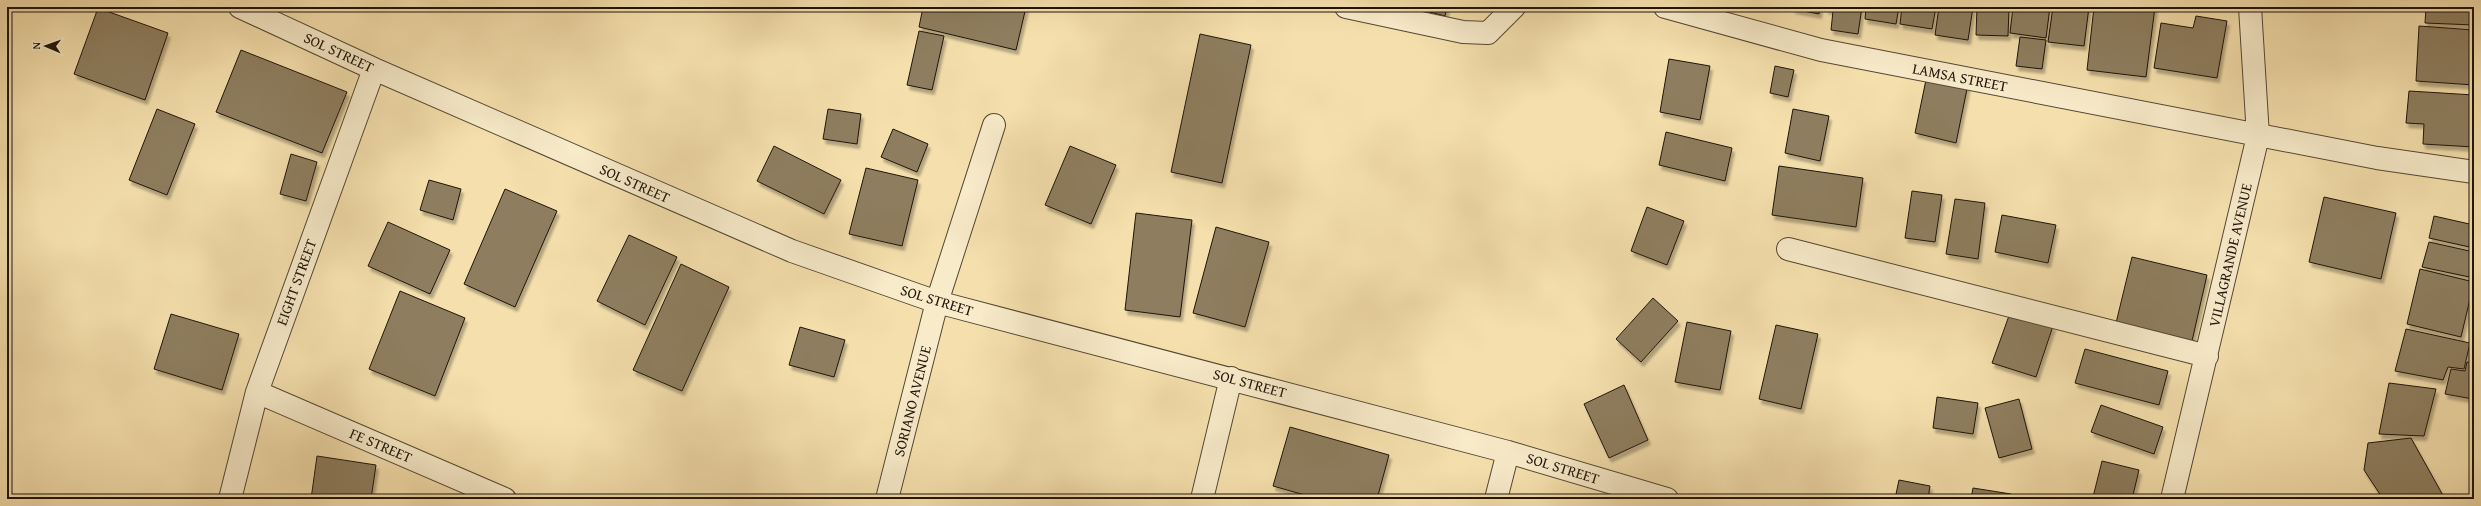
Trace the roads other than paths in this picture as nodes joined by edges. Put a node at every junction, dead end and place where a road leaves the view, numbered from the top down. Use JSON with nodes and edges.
{"nodes":[{"id":1,"x":240,"y":7,"type":"edge"},
{"id":2,"x":1346,"y":7,"type":"edge"},
{"id":3,"x":1514,"y":7,"type":"edge"},
{"id":4,"x":1666,"y":7,"type":"edge"},
{"id":5,"x":2250,"y":7,"type":"edge"},
{"id":6,"x":374,"y":69,"type":"junction"},
{"id":7,"x":994,"y":125,"type":"dead end"},
{"id":8,"x":2258,"y":136,"type":"junction"},
{"id":9,"x":2474,"y":172,"type":"edge"},
{"id":10,"x":1788,"y":249,"type":"dead end"},
{"id":11,"x":937,"y":302,"type":"junction"},
{"id":12,"x":2207,"y":356,"type":"junction"},
{"id":13,"x":1231,"y":378,"type":"junction"},
{"id":14,"x":257,"y":392,"type":"junction"},
{"id":15,"x":1508,"y":452,"type":"junction"},
{"id":16,"x":230,"y":499,"type":"edge"},
{"id":17,"x":505,"y":499,"type":"edge"},
{"id":18,"x":886,"y":499,"type":"edge"},
{"id":19,"x":1202,"y":499,"type":"edge"},
{"id":20,"x":1496,"y":499,"type":"edge"},
{"id":21,"x":1667,"y":499,"type":"edge"},
{"id":22,"x":2172,"y":499,"type":"edge"}],
"edges":[{"from":1,"to":6,"type":"street","name":"SOL STREET"},
{"from":2,"to":3,"type":"street"},
{"from":4,"to":8,"type":"street","name":"LAMSA STREET"},
{"from":5,"to":8,"type":"street","name":"VILLAGRANDE AVENUE"},
{"from":6,"to":11,"type":"street","name":"SOL STREET"},
{"from":6,"to":14,"type":"street","name":"EIGHT STREET"},
{"from":7,"to":11,"type":"street","name":"SORIANO AVENUE"},
{"from":8,"to":9,"type":"street","name":"LAMSA STREET"},
{"from":8,"to":12,"type":"street","name":"VILLAGRANDE AVENUE"},
{"from":10,"to":12,"type":"street"},
{"from":11,"to":13,"type":"street","name":"SOL STREET"},
{"from":11,"to":18,"type":"street","name":"SORIANO AVENUE"},
{"from":12,"to":22,"type":"street","name":"VILLAGRANDE AVENUE"},
{"from":13,"to":15,"type":"street","name":"SOL STREET"},
{"from":13,"to":19,"type":"street"},
{"from":14,"to":16,"type":"street","name":"EIGHT STREET"},
{"from":14,"to":17,"type":"street","name":"FE STREET"},
{"from":15,"to":20,"type":"street"},
{"from":15,"to":21,"type":"street","name":"SOL STREET"}]}
